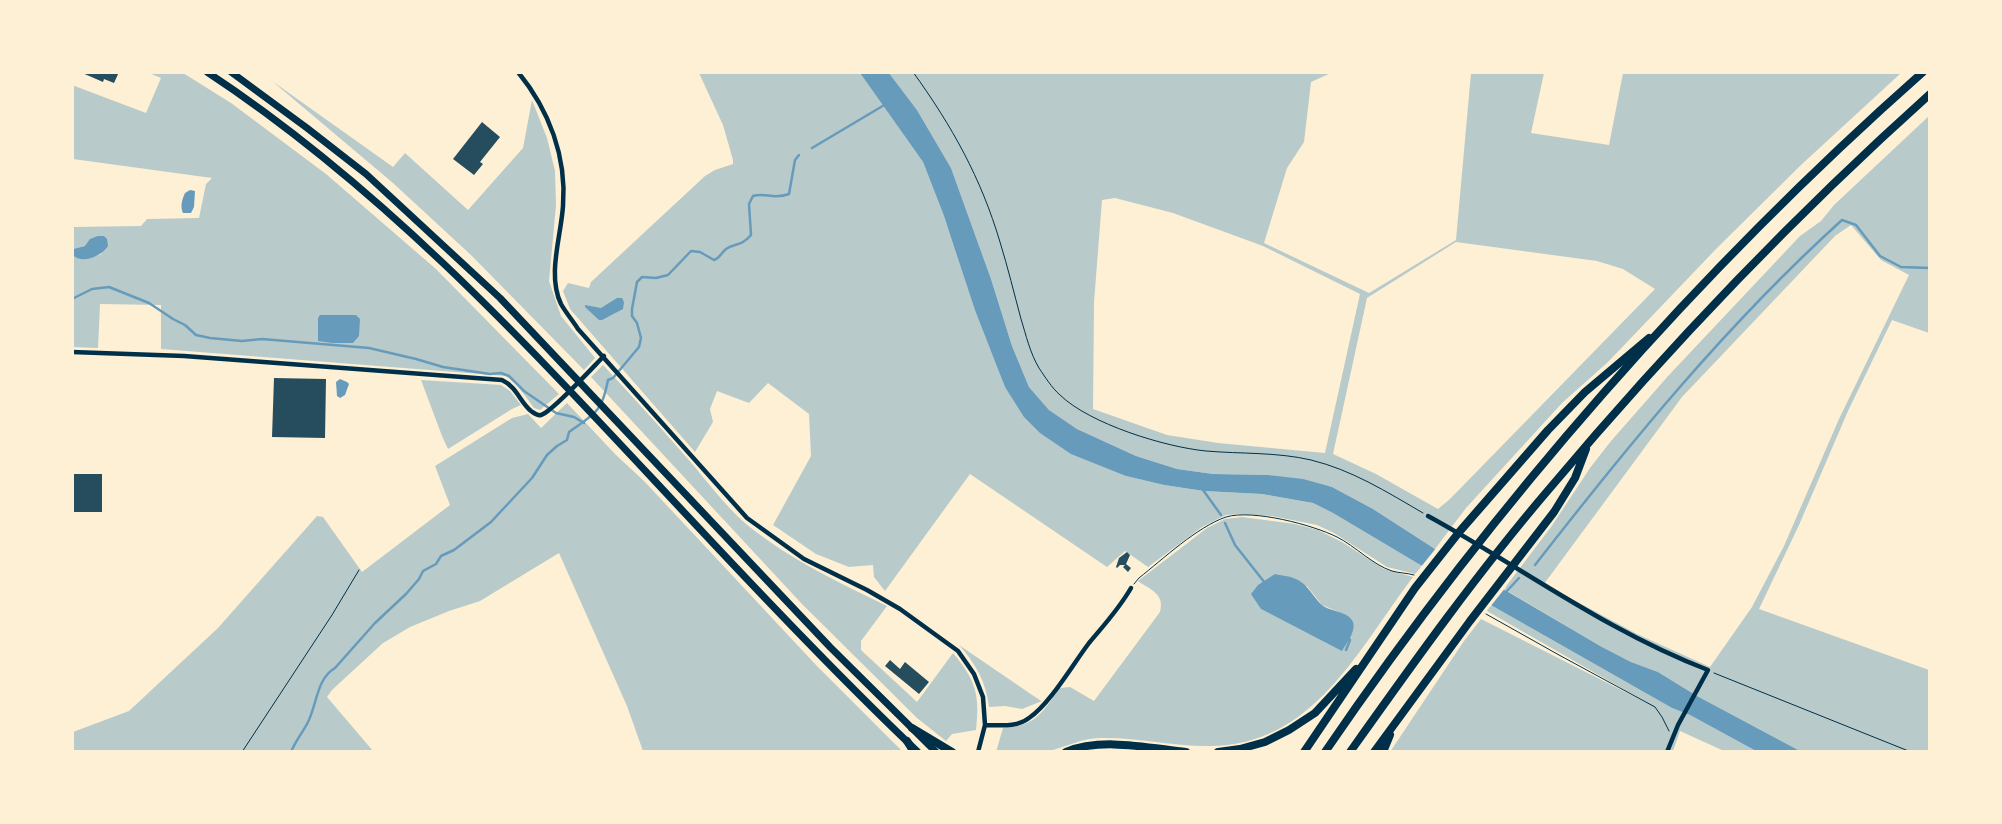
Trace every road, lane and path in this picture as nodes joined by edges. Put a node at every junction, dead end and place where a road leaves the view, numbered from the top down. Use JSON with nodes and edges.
{"nodes":[{"id":1,"x":198,"y":72,"type":"edge"},
{"id":2,"x":207,"y":72,"type":"edge"},
{"id":3,"x":231,"y":72,"type":"edge"},
{"id":4,"x":518,"y":72,"type":"edge"},
{"id":5,"x":913,"y":72,"type":"edge"},
{"id":6,"x":1923,"y":72,"type":"edge"},
{"id":7,"x":218,"y":79,"type":"junction"},
{"id":8,"x":1930,"y":94,"type":"edge"},
{"id":9,"x":1671,"y":319,"type":"junction"},
{"id":10,"x":72,"y":352,"type":"edge"},
{"id":11,"x":604,"y":356,"type":"junction"},
{"id":12,"x":1588,"y":445,"type":"junction"},
{"id":13,"x":1428,"y":516,"type":"joint"},
{"id":14,"x":359,"y":570,"type":"dead end"},
{"id":15,"x":1413,"y":575,"type":"dead end"},
{"id":16,"x":1131,"y":588,"type":"joint"},
{"id":17,"x":1486,"y":613,"type":"dead end"},
{"id":18,"x":1362,"y":664,"type":"junction"},
{"id":19,"x":1708,"y":670,"type":"junction"},
{"id":20,"x":1396,"y":721,"type":"junction"},
{"id":21,"x":984,"y":725,"type":"junction"},
{"id":22,"x":912,"y":728,"type":"junction"},
{"id":23,"x":1672,"y":738,"type":"junction"},
{"id":24,"x":907,"y":742,"type":"joint"},
{"id":25,"x":242,"y":752,"type":"edge"},
{"id":26,"x":916,"y":752,"type":"edge"},
{"id":27,"x":936,"y":752,"type":"edge"},
{"id":28,"x":952,"y":752,"type":"edge"},
{"id":29,"x":978,"y":752,"type":"edge"},
{"id":30,"x":1066,"y":752,"type":"edge"},
{"id":31,"x":1186,"y":752,"type":"edge"},
{"id":32,"x":1218,"y":752,"type":"edge"},
{"id":33,"x":1304,"y":752,"type":"edge"},
{"id":34,"x":1325,"y":752,"type":"edge"},
{"id":35,"x":1350,"y":752,"type":"edge"},
{"id":36,"x":1374,"y":752,"type":"edge"},
{"id":37,"x":1383,"y":752,"type":"edge"},
{"id":38,"x":1667,"y":752,"type":"edge"},
{"id":39,"x":1911,"y":752,"type":"edge"}],
"edges":[{"from":1,"to":7,"type":"highway"},
{"from":2,"to":7,"type":"highway"},
{"from":3,"to":22,"type":"highway"},
{"from":4,"to":11,"type":"street"},
{"from":5,"to":13,"type":"path"},
{"from":6,"to":9,"type":"highway"},
{"from":7,"to":24,"type":"highway"},
{"from":8,"to":12,"type":"highway"},
{"from":9,"to":18,"type":"highway"},
{"from":9,"to":34,"type":"highway"},
{"from":10,"to":11,"type":"street"},
{"from":11,"to":21,"type":"street"},
{"from":12,"to":20,"type":"highway"},
{"from":12,"to":35,"type":"highway"},
{"from":13,"to":19,"type":"street"},
{"from":14,"to":25,"type":"path"},
{"from":15,"to":16,"type":"path"},
{"from":16,"to":21,"type":"street"},
{"from":17,"to":23,"type":"path"},
{"from":18,"to":32,"type":"highway"},
{"from":18,"to":33,"type":"highway"},
{"from":19,"to":23,"type":"street"},
{"from":19,"to":39,"type":"path"},
{"from":20,"to":36,"type":"highway"},
{"from":20,"to":37,"type":"highway"},
{"from":21,"to":29,"type":"street"},
{"from":22,"to":27,"type":"highway"},
{"from":22,"to":28,"type":"highway"},
{"from":23,"to":38,"type":"street"},
{"from":24,"to":26,"type":"highway"},
{"from":30,"to":31,"type":"highway"}]}
